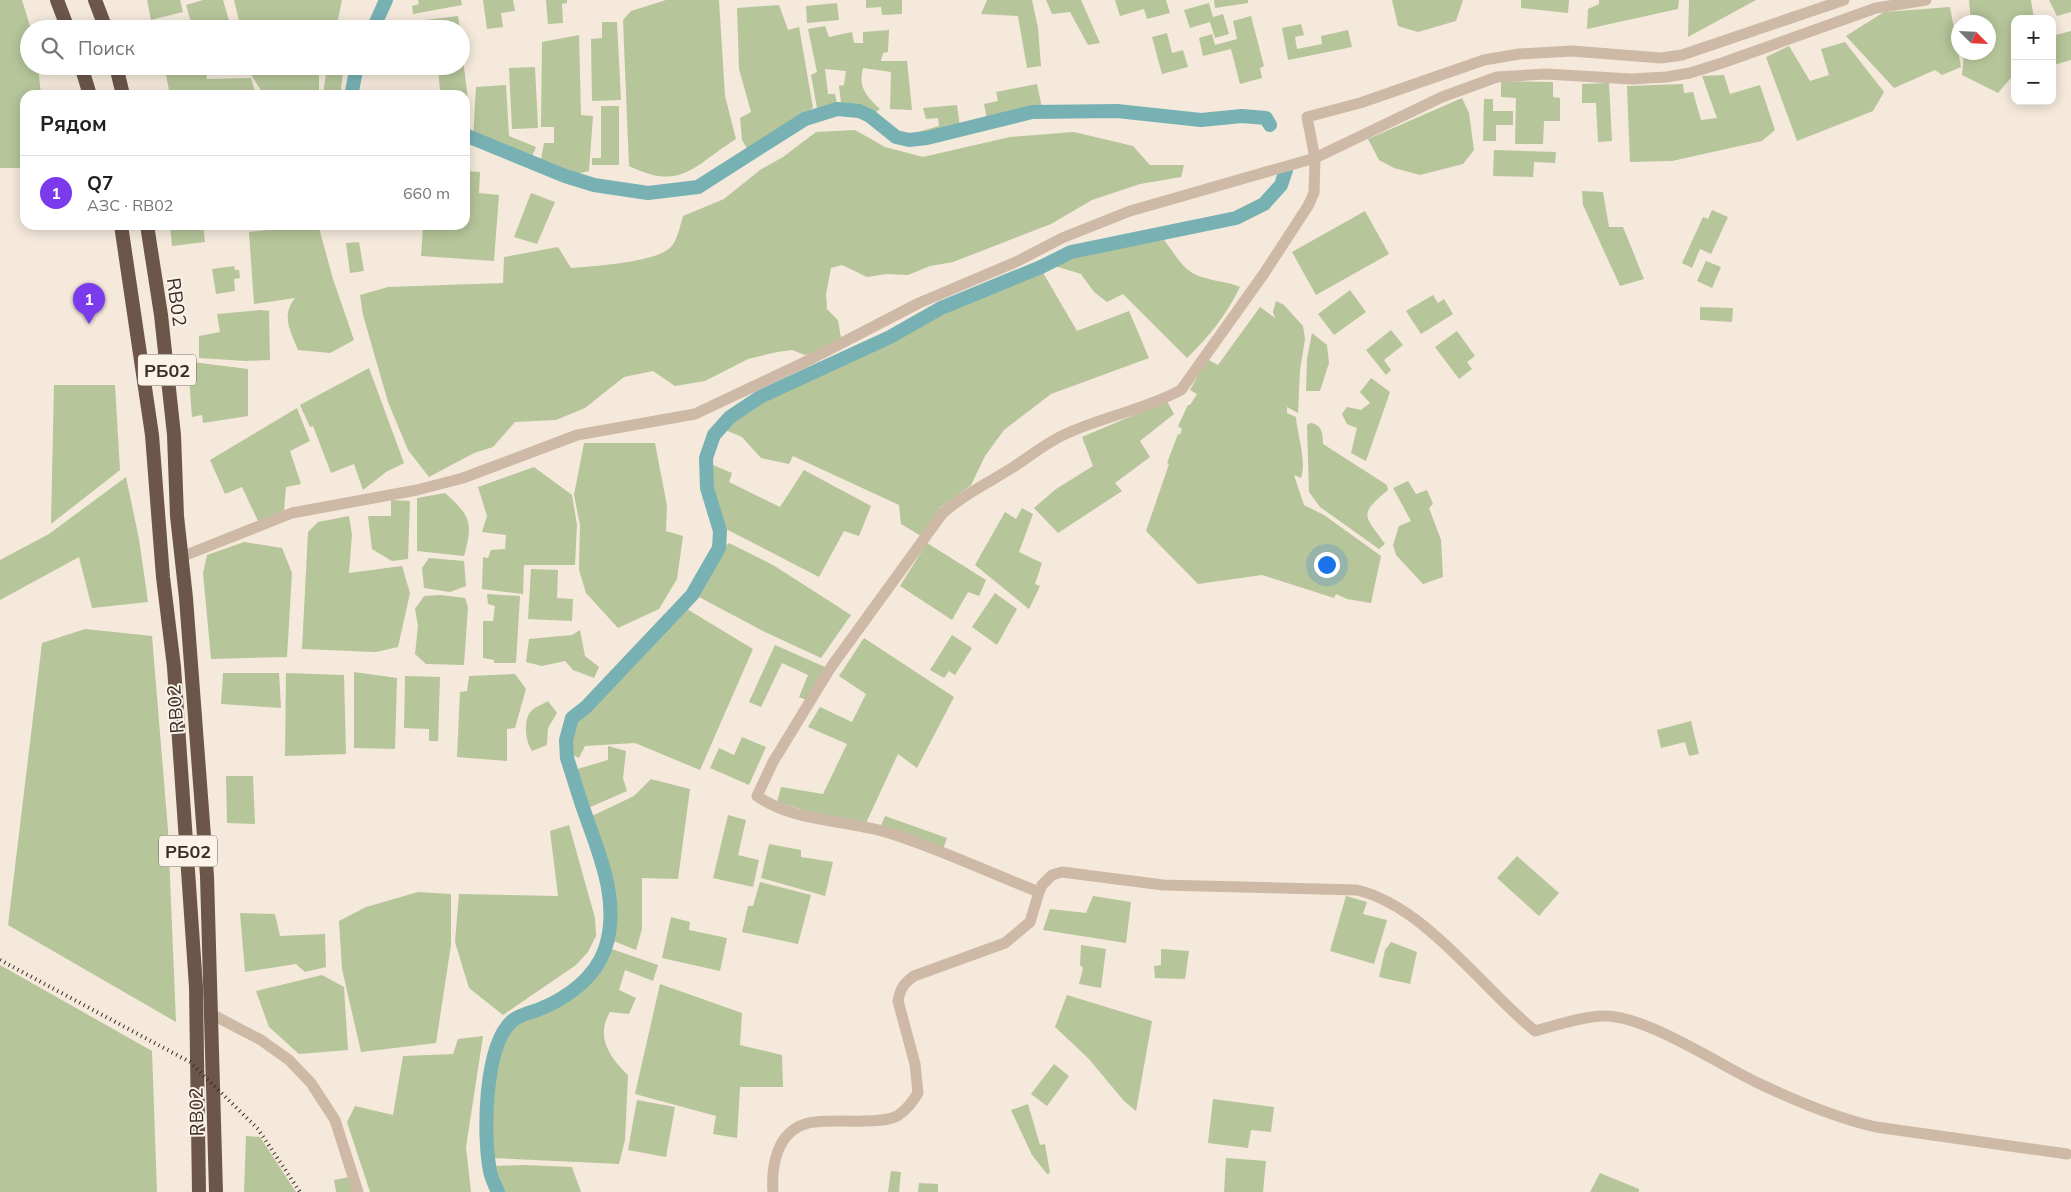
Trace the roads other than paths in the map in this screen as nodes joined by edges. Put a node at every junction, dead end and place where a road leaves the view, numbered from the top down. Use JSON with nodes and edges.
{"nodes":[{"id":1,"x":57,"y":0,"type":"edge"},
{"id":2,"x":95,"y":0,"type":"edge"},
{"id":3,"x":1844,"y":0,"type":"edge"},
{"id":4,"x":1926,"y":0,"type":"edge"},
{"id":5,"x":65,"y":20,"type":"edge"},
{"id":6,"x":103,"y":20,"type":"edge"},
{"id":7,"x":1684,"y":64,"type":"junction"},
{"id":8,"x":84,"y":75,"type":"edge"},
{"id":9,"x":118,"y":75,"type":"edge"},
{"id":10,"x":88,"y":90,"type":"edge"},
{"id":11,"x":122,"y":90,"type":"edge"},
{"id":12,"x":1315,"y":158,"type":"junction"},
{"id":13,"x":122,"y":230,"type":"edge"},
{"id":14,"x":148,"y":230,"type":"edge"},
{"id":15,"x":181,"y":557,"type":"junction"},
{"id":16,"x":1039,"y":892,"type":"junction"},
{"id":17,"x":213,"y":1015,"type":"junction"},
{"id":18,"x":2068,"y":1154,"type":"dead end"},
{"id":19,"x":199,"y":1192,"type":"edge"},
{"id":20,"x":216,"y":1192,"type":"edge"},
{"id":21,"x":358,"y":1192,"type":"edge"},
{"id":22,"x":773,"y":1192,"type":"edge"}],
"edges":[{"from":1,"to":5,"type":"highway"},
{"from":2,"to":6,"type":"highway"},
{"from":3,"to":7,"type":"street"},
{"from":4,"to":7,"type":"street"},
{"from":7,"to":12,"type":"street"},
{"from":7,"to":12,"type":"street"},
{"from":8,"to":10,"type":"highway"},
{"from":9,"to":11,"type":"highway"},
{"from":12,"to":15,"type":"street"},
{"from":12,"to":16,"type":"street"},
{"from":13,"to":19,"type":"highway","name":"RB02","number":"РБ02"},
{"from":14,"to":15,"type":"highway","name":"RB02","number":"РБ02"},
{"from":15,"to":17,"type":"highway","name":"RB02","number":"РБ02"},
{"from":16,"to":18,"type":"street"},
{"from":16,"to":22,"type":"street"},
{"from":17,"to":20,"type":"highway","name":"RB02","number":"РБ02"},
{"from":17,"to":21,"type":"street"}]}
